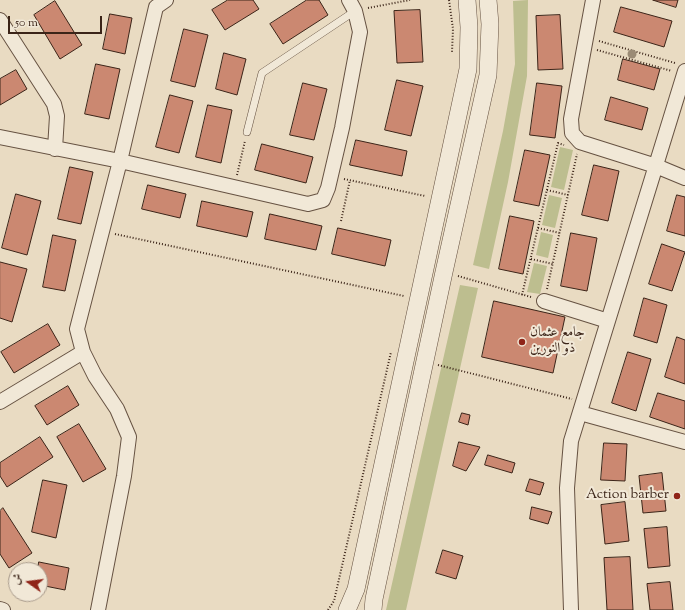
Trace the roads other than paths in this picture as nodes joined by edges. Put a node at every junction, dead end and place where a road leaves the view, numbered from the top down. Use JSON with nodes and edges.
{"nodes":[{"id":1,"x":467,"y":0,"type":"edge"},
{"id":2,"x":488,"y":0,"type":"edge"},
{"id":3,"x":593,"y":0,"type":"edge"},
{"id":4,"x":158,"y":2,"type":"edge"},
{"id":5,"x":352,"y":5,"type":"edge"},
{"id":6,"x":0,"y":20,"type":"edge"},
{"id":7,"x":682,"y":70,"type":"edge"},
{"id":8,"x":247,"y":132,"type":"road end"},
{"id":9,"x":0,"y":137,"type":"edge"},
{"id":10,"x":55,"y":149,"type":"junction"},
{"id":11,"x":120,"y":161,"type":"junction"},
{"id":12,"x":656,"y":166,"type":"junction"},
{"id":13,"x":685,"y":178,"type":"edge"},
{"id":14,"x":442,"y":185,"type":"junction"},
{"id":15,"x":463,"y":189,"type":"junction"},
{"id":16,"x":544,"y":301,"type":"road end"},
{"id":17,"x":608,"y":321,"type":"junction"},
{"id":18,"x":83,"y":352,"type":"junction"},
{"id":19,"x":0,"y":402,"type":"edge"},
{"id":20,"x":582,"y":407,"type":"junction"},
{"id":21,"x":685,"y":442,"type":"edge"},
{"id":22,"x":0,"y":608,"type":"edge"},
{"id":23,"x":3,"y":610,"type":"edge"},
{"id":24,"x":98,"y":610,"type":"edge"},
{"id":25,"x":347,"y":610,"type":"edge"},
{"id":26,"x":373,"y":610,"type":"edge"},
{"id":27,"x":570,"y":610,"type":"edge"}],
"edges":[{"from":1,"to":14,"type":"street"},
{"from":2,"to":15,"type":"street"},
{"from":3,"to":12,"type":"street"},
{"from":4,"to":11,"type":"street"},
{"from":5,"to":8,"type":"lane"},
{"from":5,"to":11,"type":"street"},
{"from":6,"to":10,"type":"street"},
{"from":7,"to":12,"type":"street"},
{"from":9,"to":10,"type":"street"},
{"from":10,"to":11,"type":"street"},
{"from":11,"to":18,"type":"street"},
{"from":12,"to":13,"type":"street"},
{"from":12,"to":17,"type":"street"},
{"from":14,"to":15,"type":"street"},
{"from":14,"to":25,"type":"street"},
{"from":15,"to":26,"type":"street"},
{"from":16,"to":17,"type":"street"},
{"from":17,"to":20,"type":"street"},
{"from":18,"to":19,"type":"street"},
{"from":18,"to":24,"type":"street"},
{"from":20,"to":21,"type":"street"},
{"from":20,"to":27,"type":"street"},
{"from":22,"to":23,"type":"street"}]}
